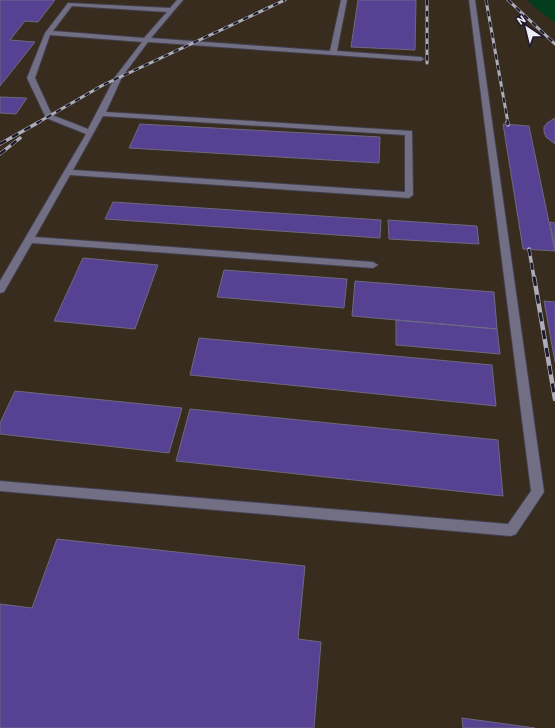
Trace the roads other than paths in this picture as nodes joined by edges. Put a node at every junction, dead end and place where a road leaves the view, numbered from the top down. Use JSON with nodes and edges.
{"nodes":[{"id":1,"x":180,"y":0,"type":"edge"},
{"id":2,"x":344,"y":0,"type":"edge"},
{"id":3,"x":472,"y":0,"type":"edge"},
{"id":4,"x":171,"y":10,"type":"junction"},
{"id":5,"x":48,"y":33,"type":"junction"},
{"id":6,"x":146,"y":40,"type":"junction"},
{"id":7,"x":333,"y":53,"type":"junction"},
{"id":8,"x":421,"y":59,"type":"dead end"},
{"id":9,"x":101,"y":114,"type":"junction"},
{"id":10,"x":91,"y":132,"type":"junction"},
{"id":11,"x":68,"y":172,"type":"junction"},
{"id":12,"x":29,"y":240,"type":"junction"},
{"id":13,"x":373,"y":265,"type":"dead end"},
{"id":14,"x":0,"y":290,"type":"edge"},
{"id":15,"x":0,"y":486,"type":"edge"}],
"edges":[{"from":1,"to":4,"type":"lane"},
{"from":2,"to":7,"type":"lane"},
{"from":3,"to":15,"type":"lane"},
{"from":4,"to":5,"type":"lane"},
{"from":4,"to":6,"type":"lane"},
{"from":5,"to":6,"type":"lane"},
{"from":5,"to":10,"type":"lane"},
{"from":6,"to":7,"type":"lane"},
{"from":6,"to":9,"type":"lane"},
{"from":7,"to":8,"type":"lane"},
{"from":9,"to":10,"type":"lane"},
{"from":9,"to":11,"type":"lane"},
{"from":10,"to":11,"type":"lane"},
{"from":11,"to":12,"type":"lane"},
{"from":12,"to":13,"type":"lane"},
{"from":12,"to":14,"type":"lane"}]}
